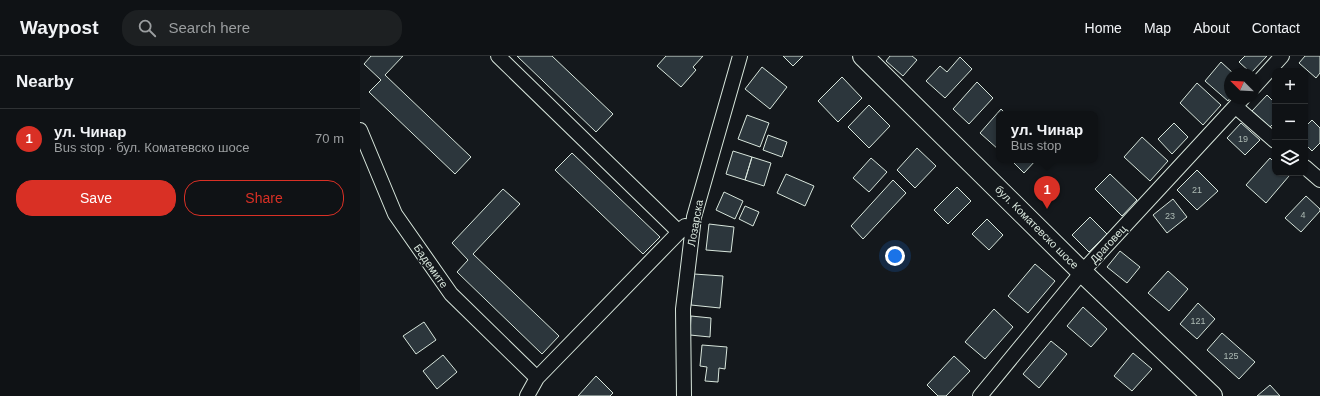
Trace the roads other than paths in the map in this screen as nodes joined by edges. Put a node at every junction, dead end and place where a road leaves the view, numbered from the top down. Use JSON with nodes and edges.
{"nodes":[{"id":1,"x":498,"y":56,"type":"edge"},
{"id":2,"x":740,"y":56,"type":"edge"},
{"id":3,"x":863,"y":56,"type":"edge"},
{"id":4,"x":1282,"y":56,"type":"edge"},
{"id":5,"x":1260,"y":80,"type":"edge"},
{"id":6,"x":1238,"y":104,"type":"edge"},
{"id":7,"x":1242,"y":104,"type":"edge"},
{"id":8,"x":360,"y":130,"type":"edge"},
{"id":9,"x":1274,"y":140,"type":"edge"},
{"id":10,"x":1308,"y":170,"type":"edge"},
{"id":11,"x":1320,"y":180,"type":"edge"},
{"id":12,"x":694,"y":217,"type":"junction"},
{"id":13,"x":679,"y":232,"type":"junction"},
{"id":14,"x":1082,"y":272,"type":"junction"},
{"id":15,"x":537,"y":378,"type":"junction"},
{"id":16,"x":526,"y":396,"type":"edge"},
{"id":17,"x":684,"y":396,"type":"edge"},
{"id":18,"x":980,"y":396,"type":"edge"},
{"id":19,"x":1212,"y":396,"type":"edge"}],
"edges":[{"from":1,"to":13,"type":"street"},
{"from":2,"to":12,"type":"street","name":"Лозарска"},
{"from":3,"to":14,"type":"main road","name":"бул. Коматевско шосе"},
{"from":4,"to":5,"type":"street"},
{"from":6,"to":14,"type":"street","name":"Драговец"},
{"from":7,"to":9,"type":"street"},
{"from":8,"to":15,"type":"street","name":"Бадемите"},
{"from":10,"to":11,"type":"street"},
{"from":12,"to":13,"type":"street"},
{"from":12,"to":17,"type":"street","name":"Лозарска"},
{"from":13,"to":15,"type":"street"},
{"from":14,"to":18,"type":"street","name":"Драговец"},
{"from":14,"to":19,"type":"main road","name":"бул. Коматевско шосе"},
{"from":15,"to":16,"type":"street"}]}
